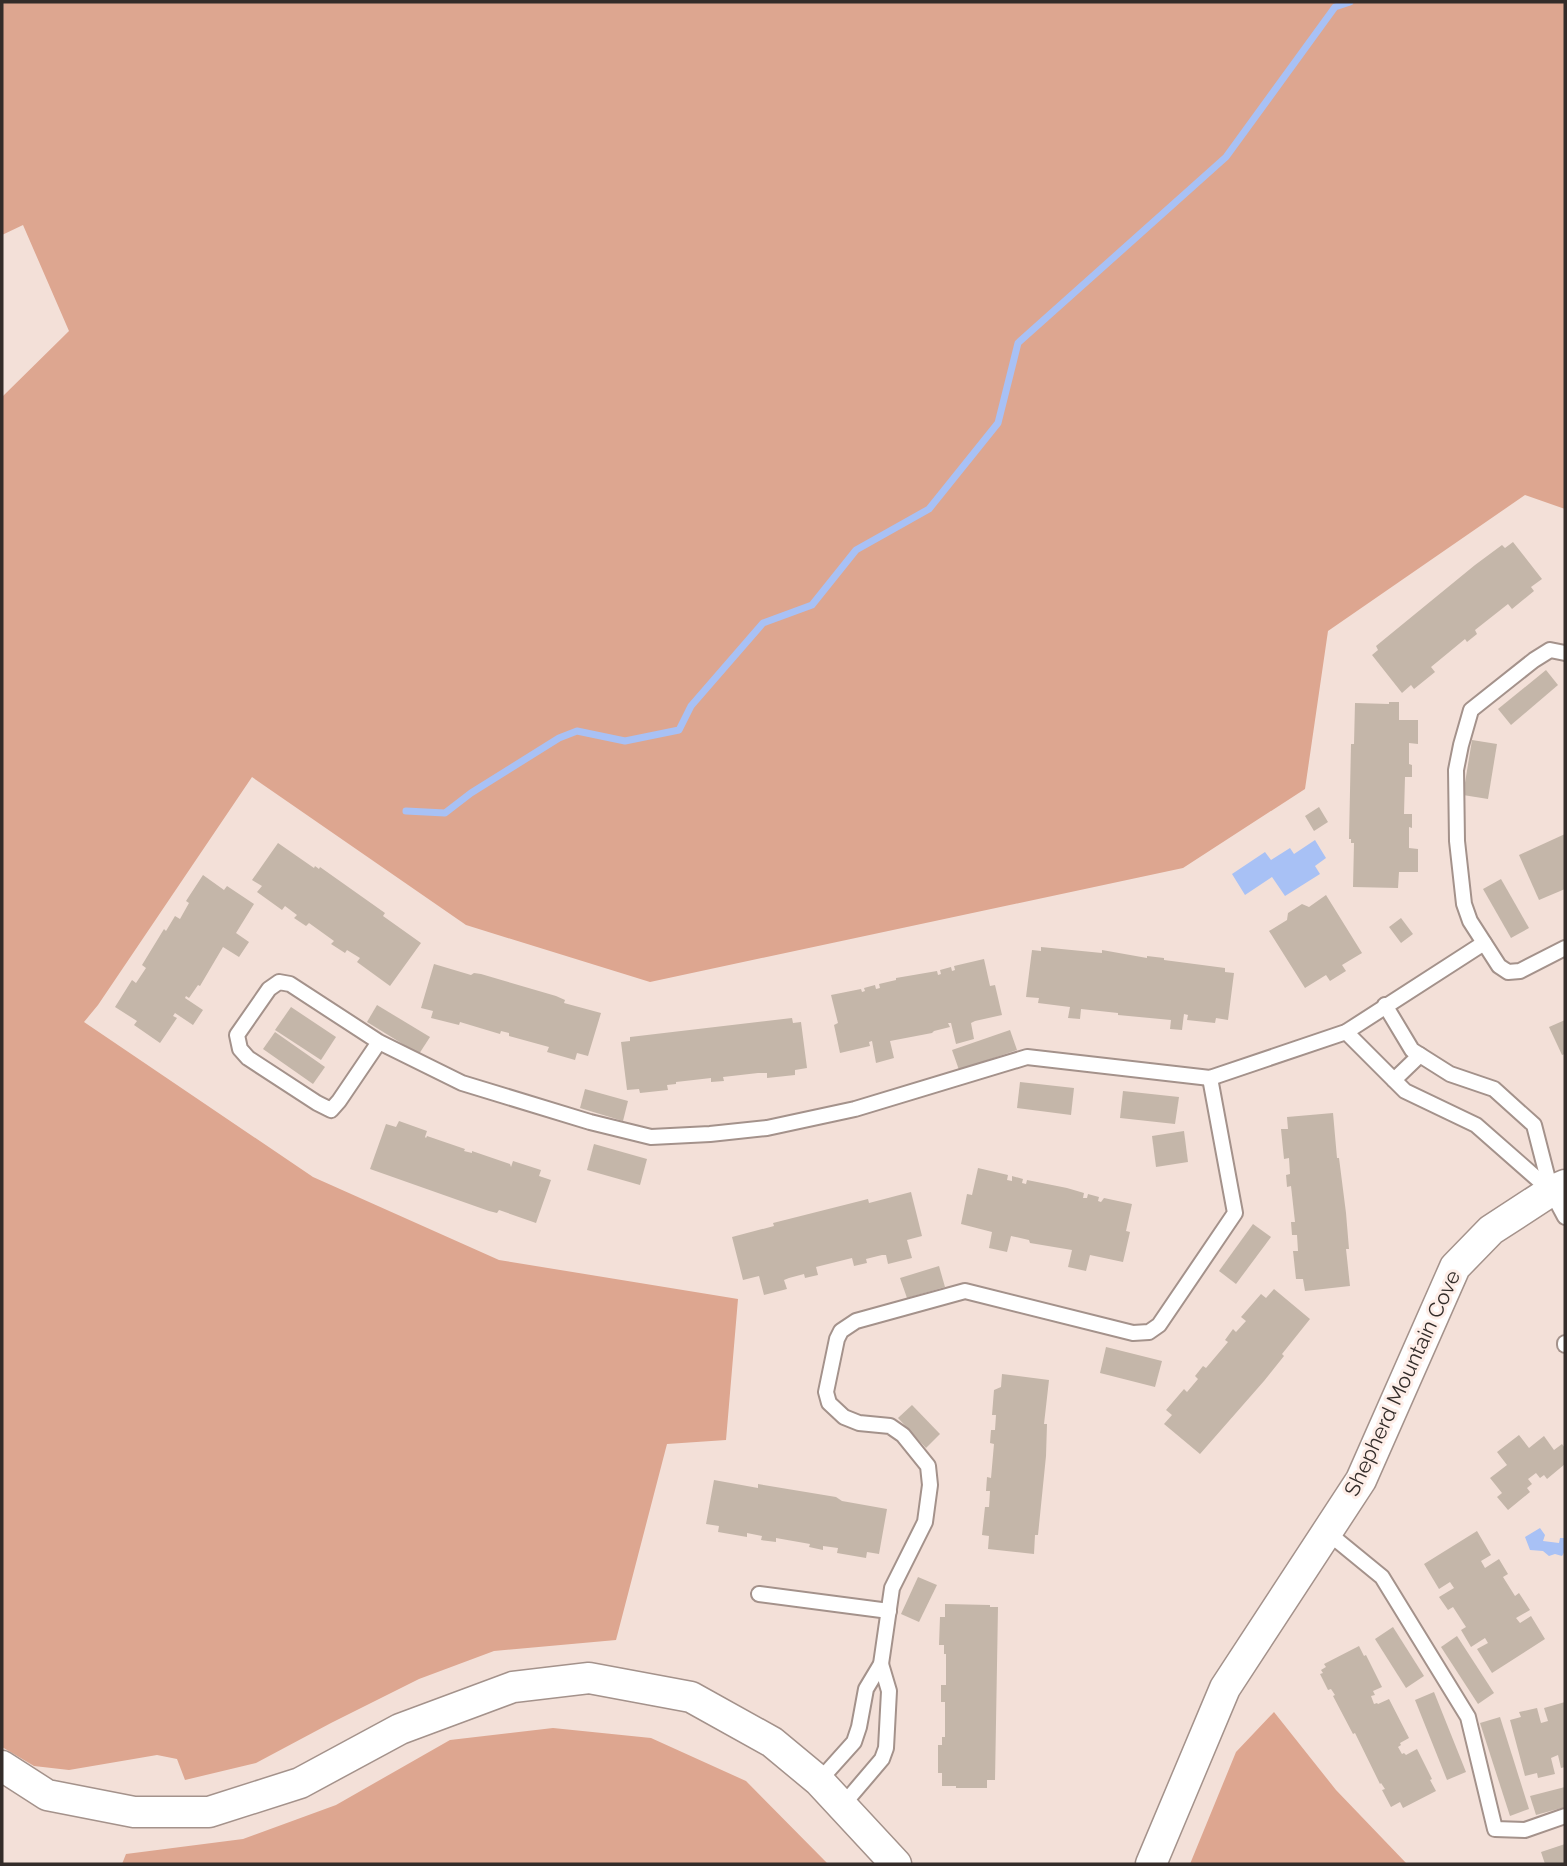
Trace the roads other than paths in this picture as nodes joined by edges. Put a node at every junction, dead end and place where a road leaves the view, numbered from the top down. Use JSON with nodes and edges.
{"nodes":[{"id":1,"x":1565,"y":653,"type":"edge"},
{"id":2,"x":1484,"y":943,"type":"junction"},
{"id":3,"x":1565,"y":948,"type":"edge"},
{"id":4,"x":1385,"y":1005,"type":"junction"},
{"id":5,"x":1346,"y":1032,"type":"junction"},
{"id":6,"x":379,"y":1042,"type":"junction"},
{"id":7,"x":1420,"y":1055,"type":"junction"},
{"id":8,"x":1210,"y":1078,"type":"junction"},
{"id":9,"x":1394,"y":1080,"type":"junction"},
{"id":10,"x":1561,"y":1198,"type":"edge"},
{"id":11,"x":1327,"y":1532,"type":"junction"},
{"id":12,"x":759,"y":1594,"type":"dead end"},
{"id":13,"x":888,"y":1611,"type":"junction"},
{"id":14,"x":881,"y":1664,"type":"junction"},
{"id":15,"x":2,"y":1766,"type":"edge"},
{"id":16,"x":819,"y":1781,"type":"junction"},
{"id":17,"x":842,"y":1806,"type":"junction"},
{"id":18,"x":1565,"y":1816,"type":"edge"},
{"id":19,"x":896,"y":1864,"type":"edge"},
{"id":20,"x":1151,"y":1864,"type":"edge"}],
"edges":[{"from":1,"to":2,"type":"lane"},
{"from":2,"to":3,"type":"lane"},
{"from":2,"to":4,"type":"lane"},
{"from":4,"to":5,"type":"lane"},
{"from":4,"to":7,"type":"lane"},
{"from":5,"to":8,"type":"lane"},
{"from":5,"to":9,"type":"lane"},
{"from":6,"to":6,"type":"lane"},
{"from":6,"to":8,"type":"lane"},
{"from":7,"to":9,"type":"lane"},
{"from":7,"to":10,"type":"lane"},
{"from":8,"to":13,"type":"lane"},
{"from":9,"to":10,"type":"lane"},
{"from":10,"to":11,"type":"street","name":"Shepherd Mountain Cove"},
{"from":11,"to":18,"type":"lane"},
{"from":11,"to":20,"type":"street","name":"Shepherd Mountain Cove"},
{"from":12,"to":13,"type":"lane"},
{"from":13,"to":14,"type":"lane"},
{"from":14,"to":16,"type":"lane"},
{"from":14,"to":17,"type":"lane"},
{"from":15,"to":16,"type":"street"},
{"from":16,"to":17,"type":"street"},
{"from":17,"to":19,"type":"street"}]}
